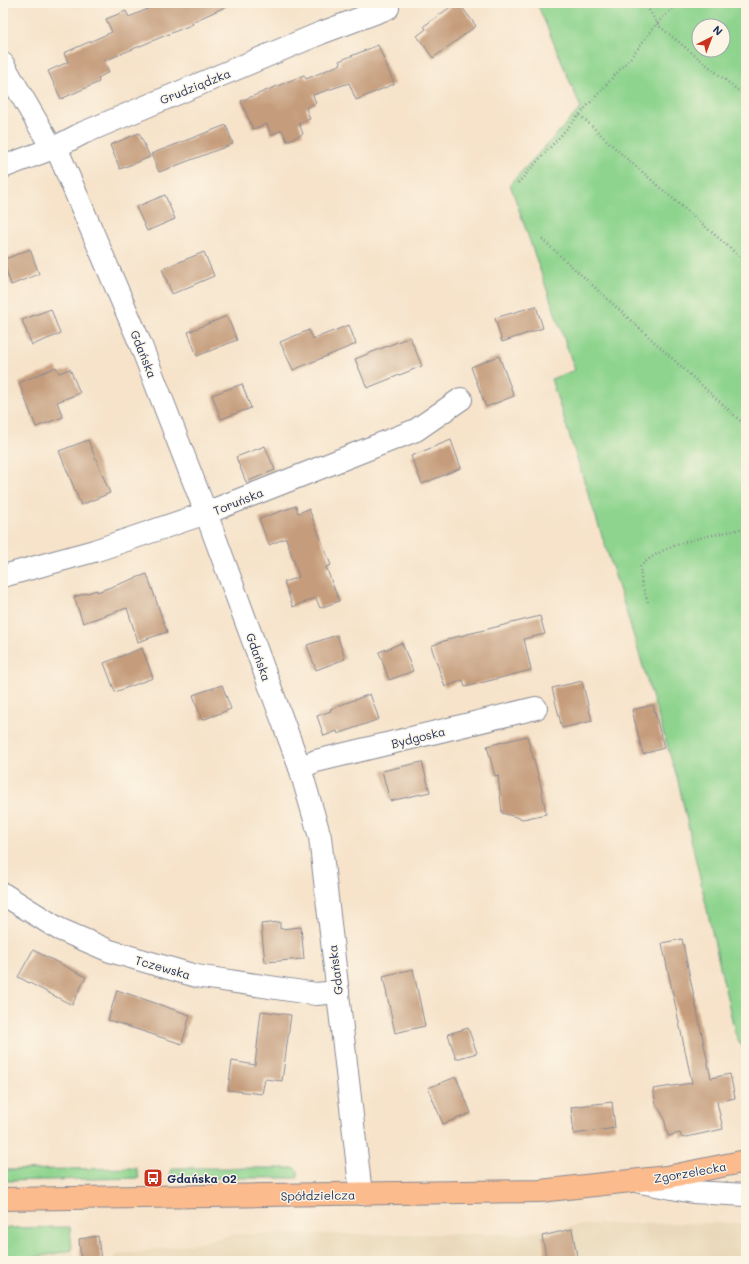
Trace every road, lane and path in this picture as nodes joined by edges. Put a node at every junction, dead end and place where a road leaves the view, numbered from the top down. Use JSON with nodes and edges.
{"nodes":[{"id":1,"x":644,"y":3,"type":"edge"},
{"id":2,"x":679,"y":3,"type":"edge"},
{"id":3,"x":388,"y":8,"type":"dead end"},
{"id":4,"x":657,"y":23,"type":"junction"},
{"id":5,"x":3,"y":64,"type":"edge"},
{"id":6,"x":746,"y":97,"type":"edge"},
{"id":7,"x":580,"y":115,"type":"junction"},
{"id":8,"x":54,"y":148,"type":"junction"},
{"id":9,"x":3,"y":167,"type":"edge"},
{"id":10,"x":518,"y":183,"type":"dead end"},
{"id":11,"x":542,"y":239,"type":"dead end"},
{"id":12,"x":746,"y":262,"type":"edge"},
{"id":13,"x":461,"y":399,"type":"dead end"},
{"id":14,"x":746,"y":426,"type":"edge"},
{"id":15,"x":206,"y":513,"type":"junction"},
{"id":16,"x":746,"y":528,"type":"edge"},
{"id":17,"x":3,"y":576,"type":"edge"},
{"id":18,"x":648,"y":602,"type":"dead end"},
{"id":19,"x":536,"y":708,"type":"dead end"},
{"id":20,"x":300,"y":768,"type":"junction"},
{"id":21,"x":3,"y":894,"type":"edge"},
{"id":22,"x":338,"y":992,"type":"junction"},
{"id":23,"x":746,"y":1161,"type":"edge"},
{"id":24,"x":633,"y":1181,"type":"junction"},
{"id":25,"x":361,"y":1194,"type":"junction"},
{"id":26,"x":746,"y":1195,"type":"edge"},
{"id":27,"x":3,"y":1198,"type":"edge"}],
"edges":[{"from":1,"to":4,"type":"path"},
{"from":2,"to":4,"type":"path"},
{"from":3,"to":8,"type":"street","name":"Grudziądzka"},
{"from":4,"to":6,"type":"path"},
{"from":4,"to":7,"type":"path"},
{"from":5,"to":8,"type":"street","name":"Gdańska"},
{"from":7,"to":10,"type":"path"},
{"from":7,"to":12,"type":"path"},
{"from":8,"to":9,"type":"street","name":"Grudziądzka"},
{"from":8,"to":15,"type":"street","name":"Gdańska"},
{"from":11,"to":14,"type":"path"},
{"from":13,"to":15,"type":"street","name":"Toruńska"},
{"from":15,"to":17,"type":"street","name":"Toruńska"},
{"from":15,"to":20,"type":"street","name":"Gdańska"},
{"from":16,"to":18,"type":"path"},
{"from":19,"to":20,"type":"street","name":"Bydgoska"},
{"from":20,"to":22,"type":"street","name":"Gdańska"},
{"from":21,"to":22,"type":"street","name":"Tczewska"},
{"from":22,"to":25,"type":"street","name":"Gdańska"},
{"from":23,"to":24,"type":"main road","name":"Zgorzelecka"},
{"from":24,"to":25,"type":"main road","name":"Spółdzielcza"},
{"from":24,"to":26,"type":"street"},
{"from":25,"to":27,"type":"main road","name":"Spółdzielcza"}]}
